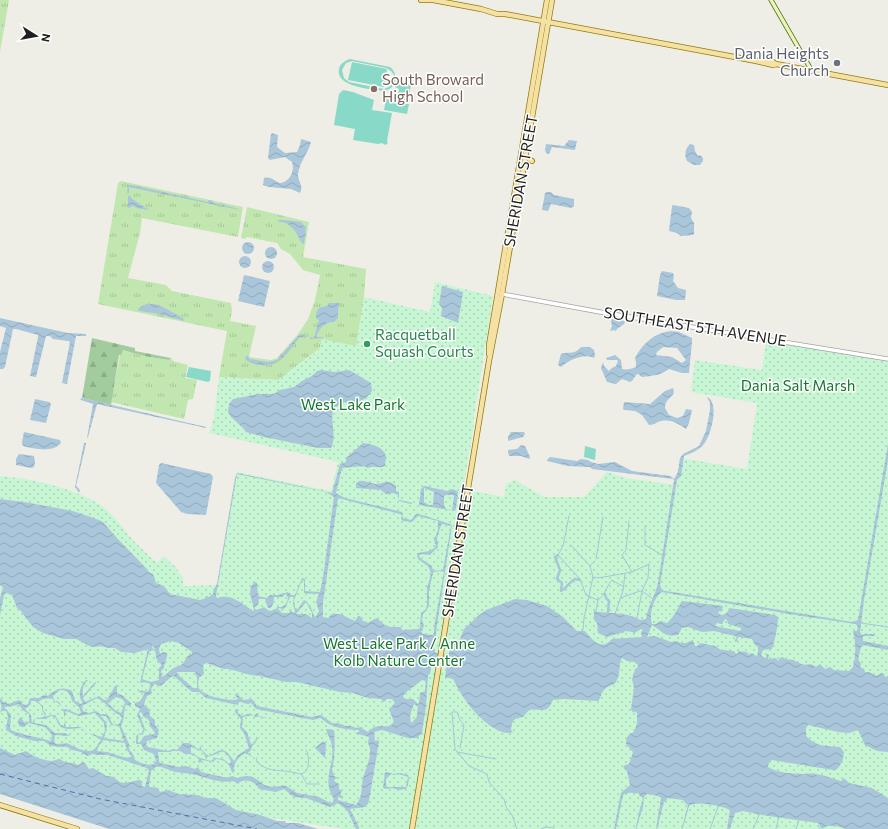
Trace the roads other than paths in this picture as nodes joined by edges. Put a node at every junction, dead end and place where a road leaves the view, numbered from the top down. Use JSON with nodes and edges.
{"nodes":[{"id":1,"x":421,"y":0,"type":"edge"},
{"id":2,"x":433,"y":0,"type":"edge"},
{"id":3,"x":547,"y":0,"type":"edge"},
{"id":4,"x":552,"y":0,"type":"edge"},
{"id":5,"x":771,"y":0,"type":"edge"},
{"id":6,"x":546,"y":22,"type":"junction"},
{"id":7,"x":810,"y":71,"type":"junction"},
{"id":8,"x":888,"y":85,"type":"edge"},
{"id":9,"x":525,"y":132,"type":"junction"},
{"id":10,"x":525,"y":158,"type":"junction"},
{"id":11,"x":532,"y":161,"type":"dead end"},
{"id":12,"x":520,"y":165,"type":"junction"},
{"id":13,"x":519,"y":193,"type":"junction"},
{"id":14,"x":511,"y":226,"type":"junction"},
{"id":15,"x":502,"y":294,"type":"junction"},
{"id":16,"x":888,"y":359,"type":"edge"},
{"id":17,"x":489,"y":361,"type":"junction"},
{"id":18,"x":0,"y":805,"type":"edge"},
{"id":19,"x":77,"y":829,"type":"edge"},
{"id":20,"x":412,"y":829,"type":"edge"}],
"edges":[{"from":1,"to":2,"type":"main road"},
{"from":2,"to":6,"type":"main road"},
{"from":3,"to":6,"type":"main road","name":"SHERIDAN STREET"},
{"from":4,"to":6,"type":"main road","name":"SHERIDAN STREET"},
{"from":5,"to":7,"type":"main road"},
{"from":6,"to":7,"type":"main road"},
{"from":6,"to":9,"type":"main road","name":"SHERIDAN STREET"},
{"from":6,"to":10,"type":"main road","name":"SHERIDAN STREET"},
{"from":7,"to":8,"type":"main road"},
{"from":9,"to":10,"type":"main road"},
{"from":9,"to":12,"type":"main road","name":"SHERIDAN STREET"},
{"from":10,"to":11,"type":"main road"},
{"from":10,"to":13,"type":"main road","name":"SHERIDAN STREET"},
{"from":12,"to":13,"type":"main road"},
{"from":12,"to":14,"type":"main road","name":"SHERIDAN STREET"},
{"from":13,"to":14,"type":"main road","name":"SHERIDAN STREET"},
{"from":14,"to":15,"type":"main road","name":"SHERIDAN STREET"},
{"from":14,"to":17,"type":"main road","name":"SHERIDAN STREET"},
{"from":15,"to":16,"type":"street","name":"SOUTHEAST 5TH AVENUE"},
{"from":15,"to":17,"type":"main road","name":"SHERIDAN STREET"},
{"from":17,"to":20,"type":"main road","name":"SHERIDAN STREET"},
{"from":18,"to":19,"type":"main road"}]}
